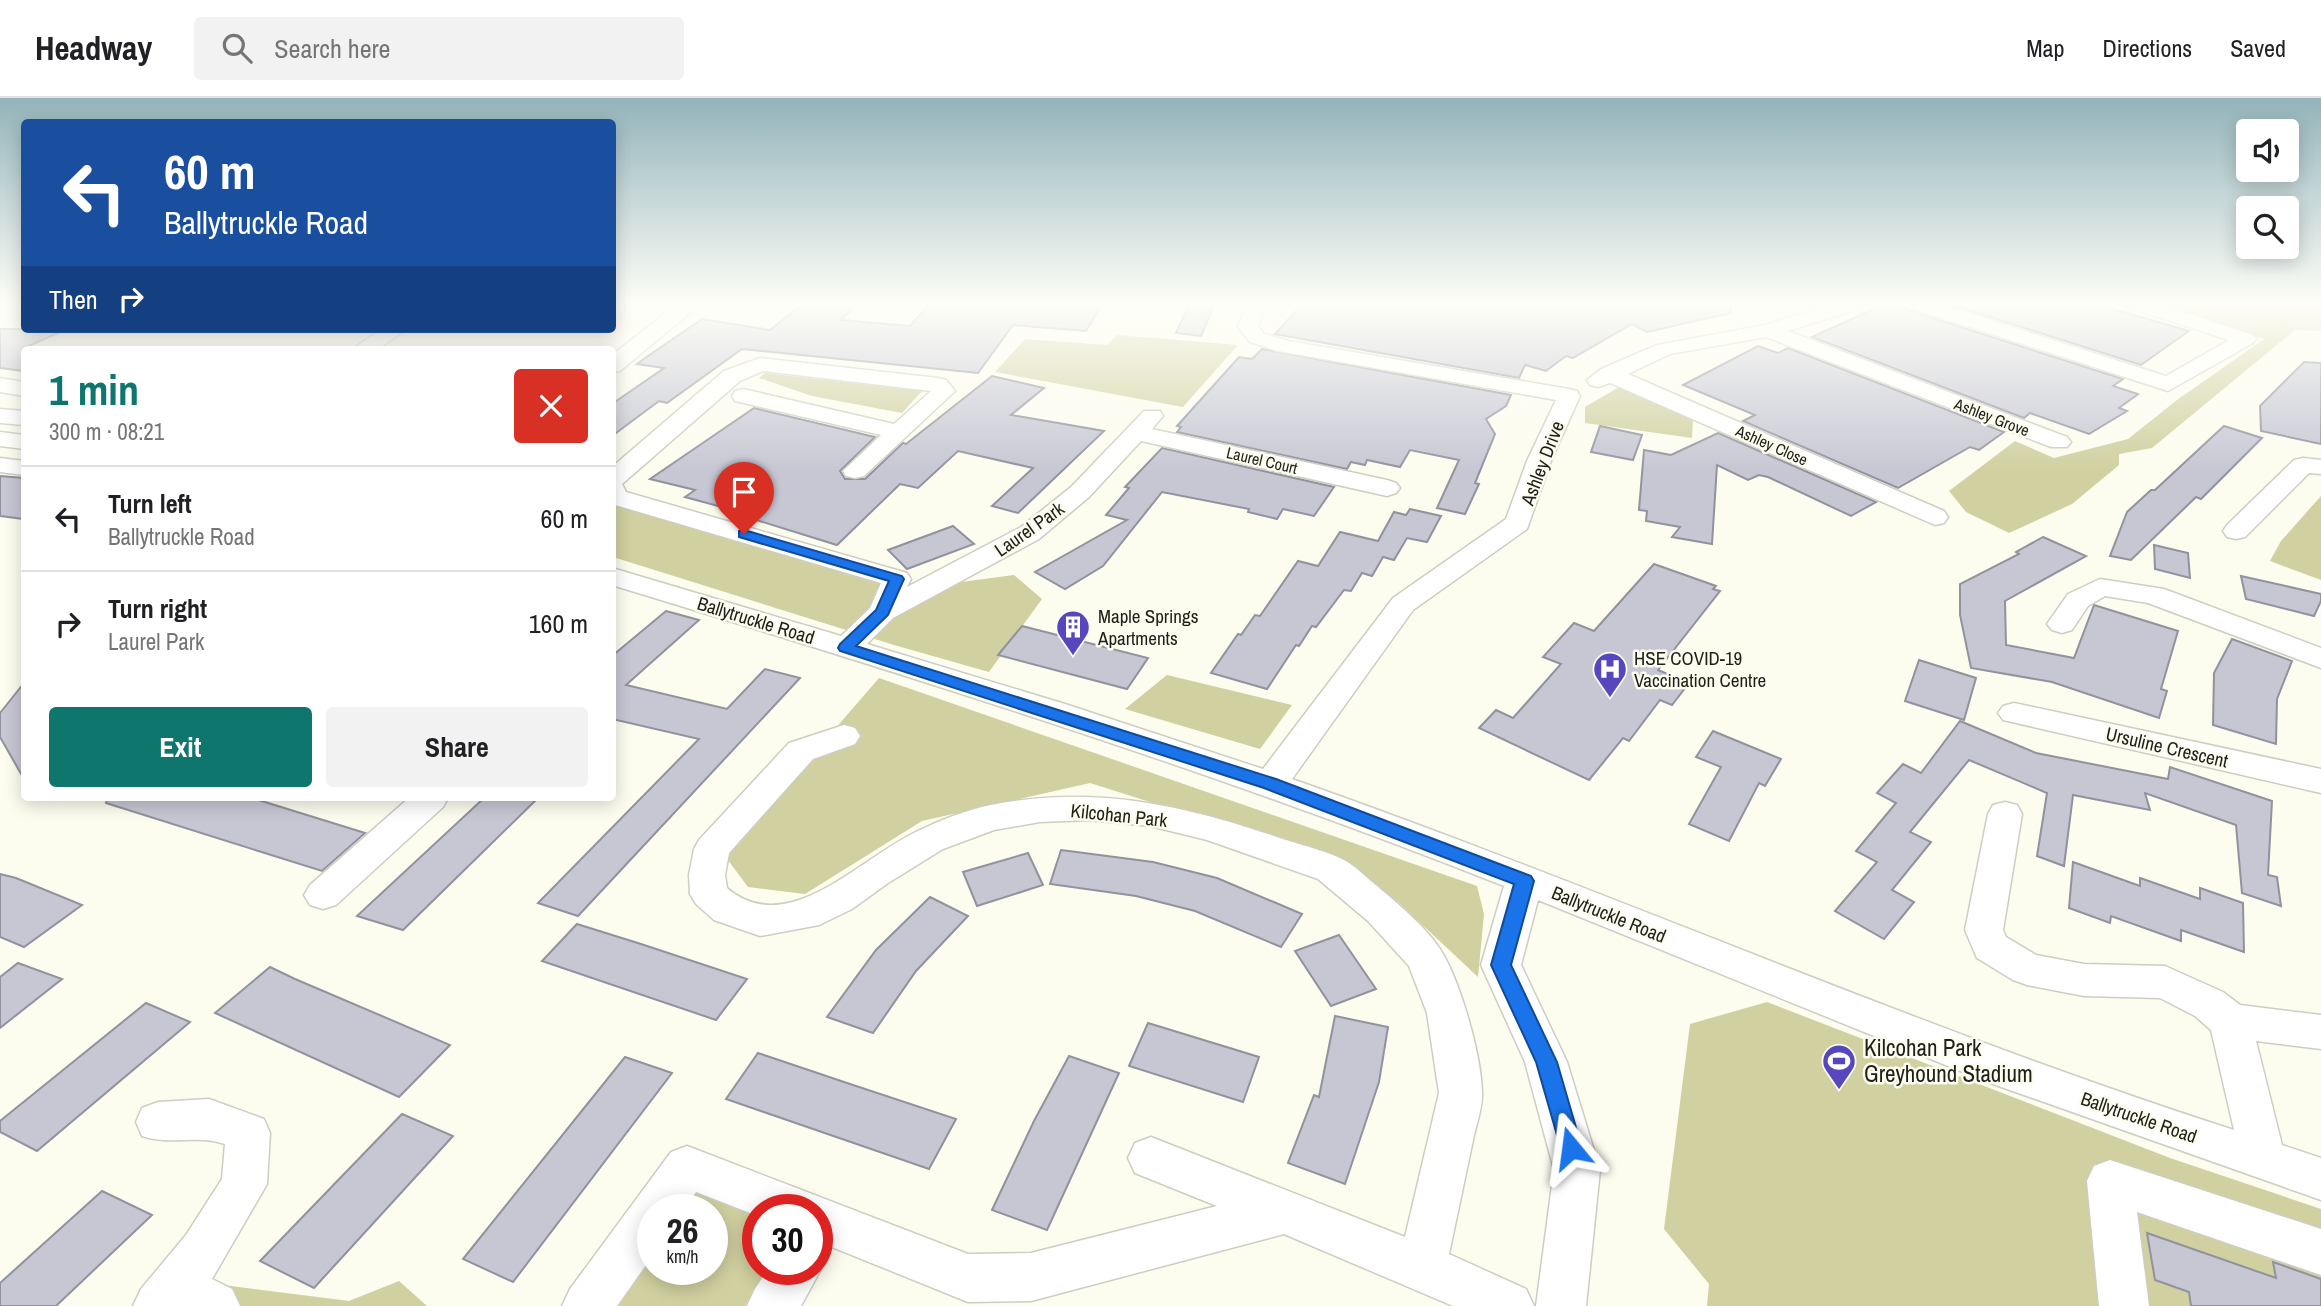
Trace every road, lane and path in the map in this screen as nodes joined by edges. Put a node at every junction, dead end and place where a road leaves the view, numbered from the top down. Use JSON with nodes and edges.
{"nodes":[{"id":1,"x":762,"y":359,"type":"edge"},
{"id":2,"x":788,"y":359,"type":"edge"},
{"id":3,"x":1356,"y":359,"type":"edge"},
{"id":4,"x":1641,"y":359,"type":"edge"},
{"id":5,"x":1842,"y":359,"type":"edge"},
{"id":6,"x":2091,"y":359,"type":"edge"},
{"id":7,"x":2211,"y":359,"type":"edge"},
{"id":8,"x":1609,"y":374,"type":"junction"},
{"id":9,"x":0,"y":385,"type":"edge"},
{"id":10,"x":21,"y":388,"type":"edge"},
{"id":11,"x":743,"y":396,"type":"dead end"},
{"id":12,"x":1569,"y":396,"type":"junction"},
{"id":13,"x":0,"y":416,"type":"edge"},
{"id":14,"x":21,"y":418,"type":"edge"},
{"id":15,"x":1145,"y":425,"type":"joint"},
{"id":16,"x":898,"y":432,"type":"junction"},
{"id":17,"x":0,"y":439,"type":"edge"},
{"id":18,"x":21,"y":442,"type":"edge"},
{"id":19,"x":2059,"y":442,"type":"dead end"},
{"id":20,"x":0,"y":466,"type":"edge"},
{"id":21,"x":2321,"y":467,"type":"edge"},
{"id":22,"x":21,"y":468,"type":"edge"},
{"id":23,"x":855,"y":471,"type":"dead end"},
{"id":24,"x":616,"y":477,"type":"edge"},
{"id":25,"x":1387,"y":488,"type":"dead end"},
{"id":26,"x":616,"y":496,"type":"edge"},
{"id":27,"x":1935,"y":517,"type":"dead end"},
{"id":28,"x":2236,"y":531,"type":"dead end"},
{"id":29,"x":616,"y":577,"type":"edge"},
{"id":30,"x":883,"y":612,"type":"junction"},
{"id":31,"x":2062,"y":624,"type":"dead end"},
{"id":32,"x":845,"y":648,"type":"junction"},
{"id":33,"x":2321,"y":659,"type":"edge"},
{"id":34,"x":2014,"y":713,"type":"dead end"},
{"id":35,"x":844,"y":736,"type":"dead end"},
{"id":36,"x":2321,"y":781,"type":"edge"},
{"id":37,"x":1270,"y":784,"type":"junction"},
{"id":38,"x":422,"y":801,"type":"edge"},
{"id":39,"x":2005,"y":814,"type":"dead end"},
{"id":40,"x":1524,"y":881,"type":"junction"},
{"id":41,"x":323,"y":895,"type":"dead end"},
{"id":42,"x":2230,"y":1021,"type":"junction"},
{"id":43,"x":2321,"y":1032,"type":"edge"},
{"id":44,"x":158,"y":1122,"type":"dead end"},
{"id":45,"x":1151,"y":1158,"type":"dead end"},
{"id":46,"x":2263,"y":1160,"type":"junction"},
{"id":47,"x":2321,"y":1179,"type":"edge"},
{"id":48,"x":668,"y":1194,"type":"edge"},
{"id":49,"x":750,"y":1194,"type":"edge"},
{"id":50,"x":1283,"y":1212,"type":"junction"},
{"id":51,"x":833,"y":1229,"type":"edge"},
{"id":52,"x":637,"y":1237,"type":"edge"},
{"id":53,"x":2321,"y":1252,"type":"edge"},
{"id":54,"x":1422,"y":1266,"type":"junction"},
{"id":55,"x":786,"y":1285,"type":"edge"},
{"id":56,"x":182,"y":1300,"type":"edge"},
{"id":57,"x":587,"y":1306,"type":"edge"},
{"id":58,"x":772,"y":1306,"type":"edge"},
{"id":59,"x":1509,"y":1306,"type":"edge"},
{"id":60,"x":1560,"y":1306,"type":"edge"},
{"id":61,"x":2124,"y":1306,"type":"edge"}],
"edges":[{"from":1,"to":24,"type":"street"},
{"from":2,"to":16,"type":"street"},
{"from":3,"to":12,"type":"street","name":"Ashley Drive"},
{"from":4,"to":8,"type":"street"},
{"from":5,"to":19,"type":"street","name":"Ashley Grove"},
{"from":6,"to":7,"type":"street"},
{"from":8,"to":12,"type":"street"},
{"from":8,"to":27,"type":"street","name":"Ashley Close"},
{"from":9,"to":10,"type":"street"},
{"from":11,"to":16,"type":"street"},
{"from":12,"to":37,"type":"street","name":"Ashley Drive"},
{"from":13,"to":14,"type":"street"},
{"from":15,"to":25,"type":"street","name":"Laurel Court"},
{"from":15,"to":30,"type":"street","name":"Laurel Park"},
{"from":16,"to":23,"type":"street"},
{"from":17,"to":18,"type":"street"},
{"from":20,"to":22,"type":"street"},
{"from":21,"to":28,"type":"street"},
{"from":26,"to":30,"type":"street","name":"Laurel Park"},
{"from":29,"to":32,"type":"street","name":"Ballytruckle Road"},
{"from":30,"to":32,"type":"street","name":"Laurel Park"},
{"from":31,"to":33,"type":"street"},
{"from":32,"to":37,"type":"street","name":"Ballytruckle Road"},
{"from":34,"to":36,"type":"street","name":"Ursuline Crescent"},
{"from":35,"to":54,"type":"street","name":"Kilcohan Park"},
{"from":37,"to":40,"type":"street","name":"Ballytruckle Road"},
{"from":38,"to":41,"type":"street"},
{"from":39,"to":42,"type":"street"},
{"from":40,"to":46,"type":"street","name":"Ballytruckle Road"},
{"from":40,"to":60,"type":"street"},
{"from":42,"to":43,"type":"street"},
{"from":42,"to":46,"type":"street"},
{"from":44,"to":56,"type":"street"},
{"from":45,"to":50,"type":"street"},
{"from":46,"to":47,"type":"street","name":"Ballytruckle Road"},
{"from":48,"to":49,"type":"street"},
{"from":50,"to":51,"type":"street"},
{"from":50,"to":54,"type":"street"},
{"from":52,"to":57,"type":"street"},
{"from":53,"to":61,"type":"street"},
{"from":54,"to":59,"type":"street"},
{"from":55,"to":58,"type":"street"}]}
